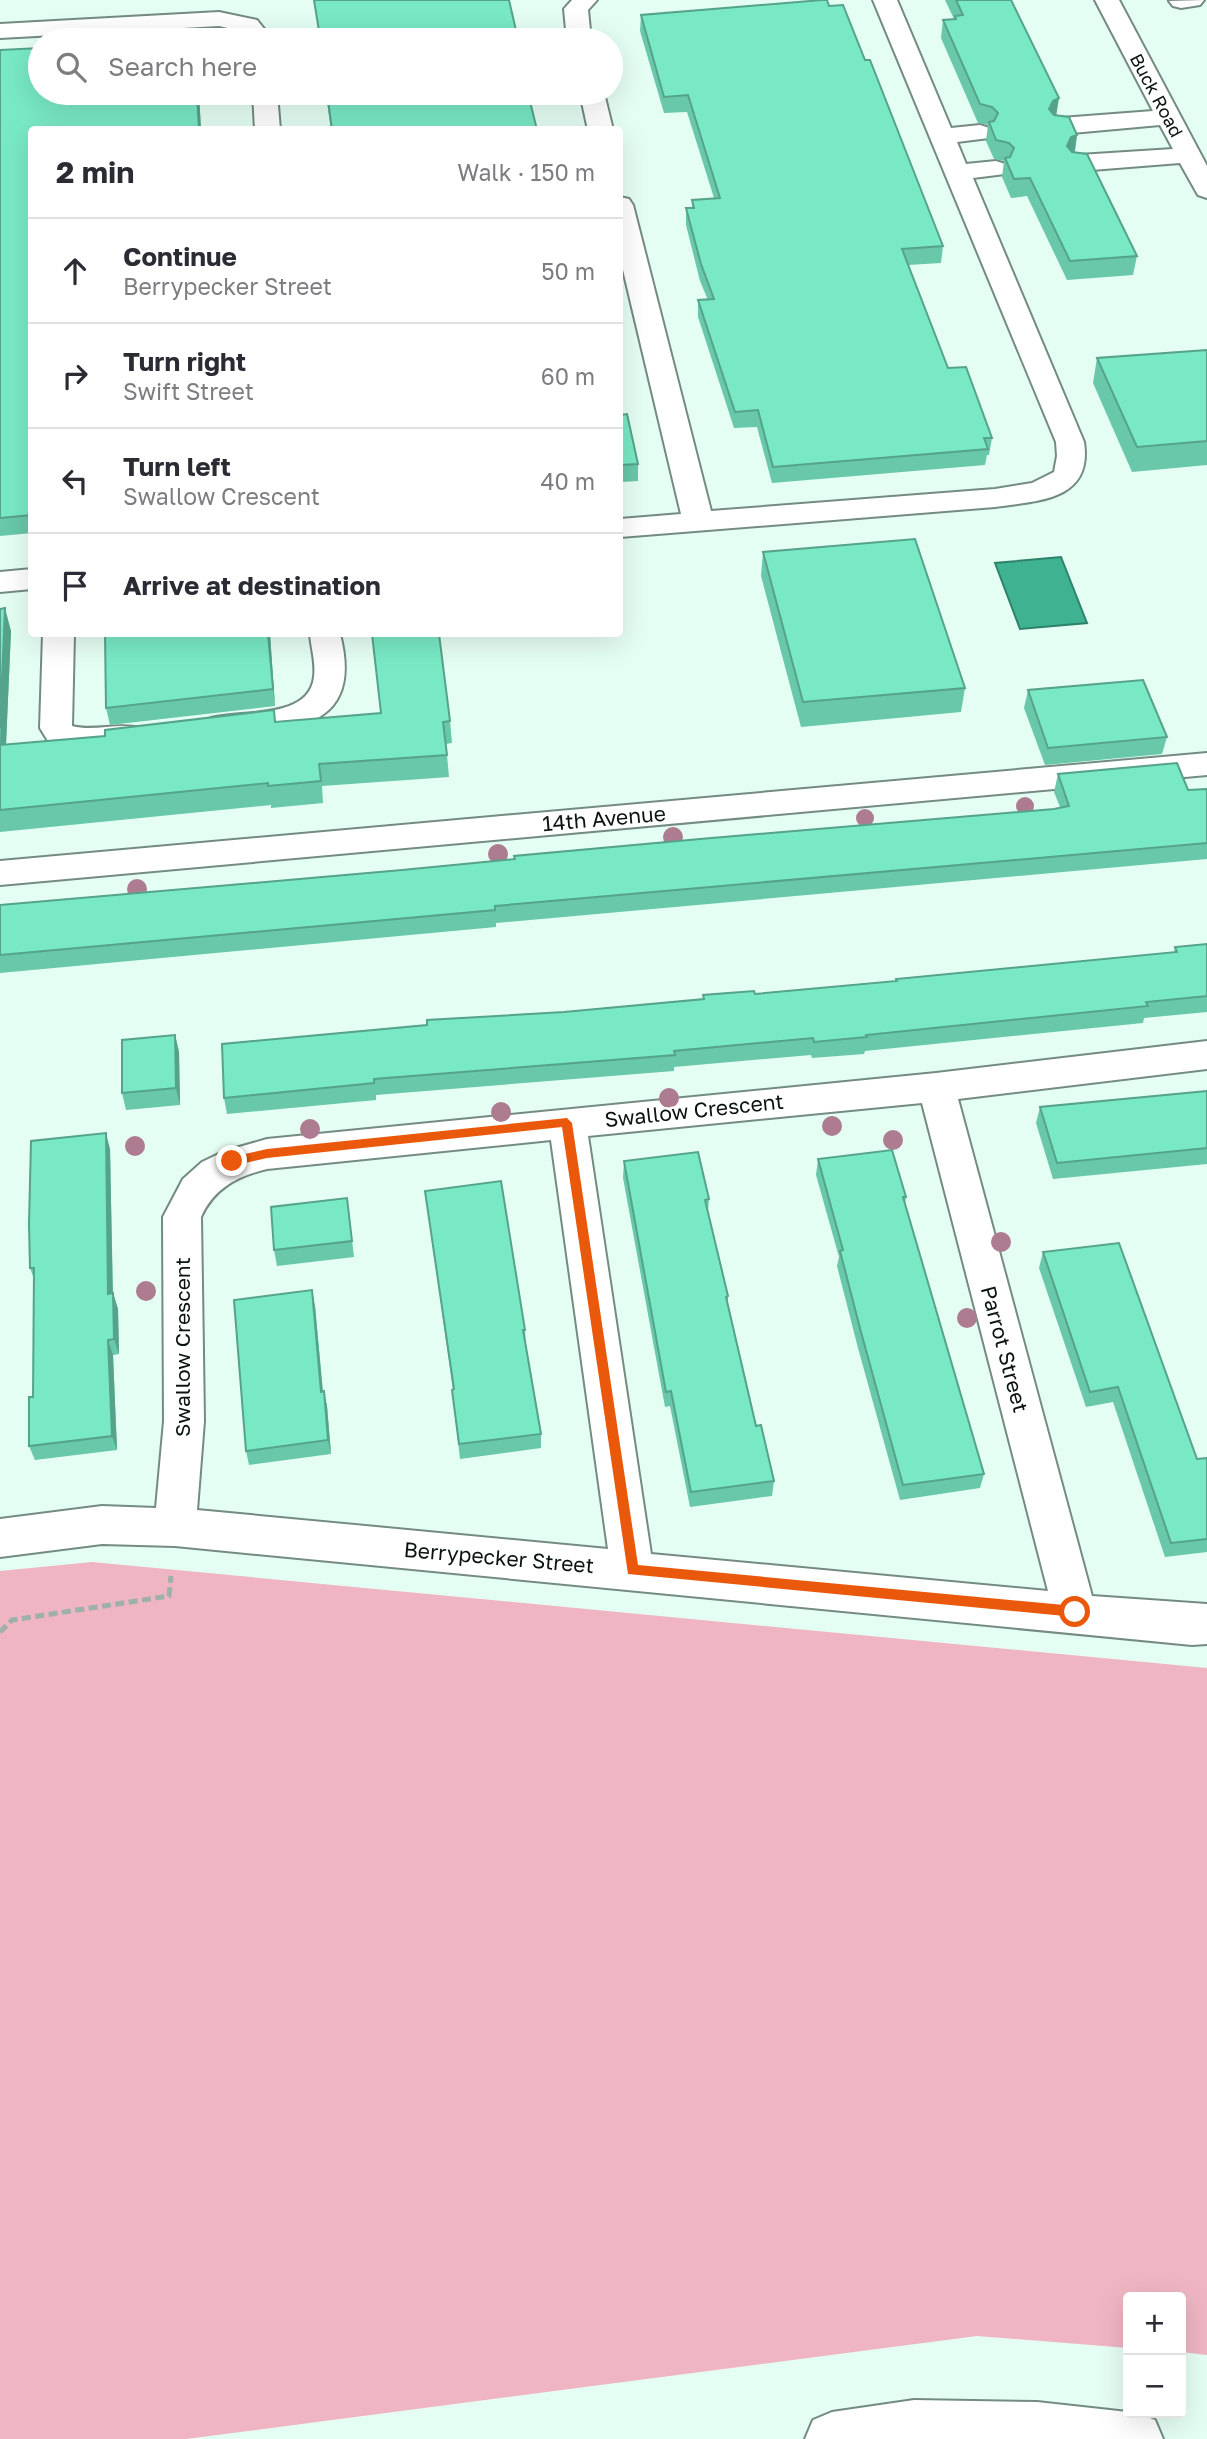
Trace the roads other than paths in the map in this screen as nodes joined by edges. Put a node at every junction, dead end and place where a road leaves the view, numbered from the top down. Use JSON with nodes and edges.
{"nodes":[{"id":1,"x":585,"y":0,"type":"edge"},
{"id":2,"x":885,"y":0,"type":"edge"},
{"id":3,"x":1107,"y":0,"type":"edge"},
{"id":4,"x":1192,"y":0,"type":"edge"},
{"id":5,"x":1181,"y":1,"type":"edge"},
{"id":6,"x":55,"y":28,"type":"edge"},
{"id":7,"x":251,"y":28,"type":"edge"},
{"id":8,"x":578,"y":28,"type":"edge"},
{"id":9,"x":28,"y":29,"type":"edge"},
{"id":10,"x":0,"y":31,"type":"edge"},
{"id":11,"x":266,"y":105,"type":"edge"},
{"id":12,"x":595,"y":105,"type":"edge"},
{"id":13,"x":1169,"y":117,"type":"junction"},
{"id":14,"x":268,"y":126,"type":"edge"},
{"id":15,"x":600,"y":126,"type":"edge"},
{"id":16,"x":1060,"y":126,"type":"edge"},
{"id":17,"x":980,"y":133,"type":"edge"},
{"id":18,"x":942,"y":136,"type":"junction"},
{"id":19,"x":1189,"y":155,"type":"junction"},
{"id":20,"x":1079,"y":163,"type":"edge"},
{"id":21,"x":996,"y":169,"type":"edge"},
{"id":22,"x":957,"y":172,"type":"junction"},
{"id":23,"x":1207,"y":190,"type":"edge"},
{"id":24,"x":623,"y":217,"type":"edge"},
{"id":25,"x":698,"y":521,"type":"junction"},
{"id":26,"x":623,"y":528,"type":"edge"},
{"id":27,"x":28,"y":579,"type":"edge"},
{"id":28,"x":0,"y":582,"type":"edge"},
{"id":29,"x":58,"y":637,"type":"edge"},
{"id":30,"x":326,"y":637,"type":"edge"},
{"id":31,"x":196,"y":729,"type":"edge"},
{"id":32,"x":156,"y":733,"type":"edge"},
{"id":33,"x":1207,"y":764,"type":"edge"},
{"id":34,"x":0,"y":873,"type":"edge"},
{"id":35,"x":1207,"y":1055,"type":"edge"},
{"id":36,"x":936,"y":1087,"type":"junction"},
{"id":37,"x":567,"y":1123,"type":"junction"},
{"id":38,"x":176,"y":1527,"type":"junction"},
{"id":39,"x":0,"y":1538,"type":"edge"},
{"id":40,"x":632,"y":1570,"type":"junction"},
{"id":41,"x":1075,"y":1612,"type":"junction"},
{"id":42,"x":1207,"y":1624,"type":"edge"},
{"id":43,"x":913,"y":2433,"type":"edge"},
{"id":44,"x":832,"y":2439,"type":"edge"},
{"id":45,"x":1136,"y":2439,"type":"edge"}],
"edges":[{"from":1,"to":8,"type":"street"},
{"from":2,"to":18,"type":"street"},
{"from":3,"to":13,"type":"street","name":"Buck Road"},
{"from":4,"to":5,"type":"street"},
{"from":6,"to":7,"type":"street"},
{"from":9,"to":10,"type":"street"},
{"from":11,"to":14,"type":"street"},
{"from":12,"to":15,"type":"street"},
{"from":13,"to":16,"type":"street"},
{"from":13,"to":19,"type":"street","name":"Buck Road"},
{"from":17,"to":18,"type":"street"},
{"from":18,"to":22,"type":"street"},
{"from":19,"to":20,"type":"street"},
{"from":19,"to":23,"type":"street","name":"Buck Road"},
{"from":21,"to":22,"type":"street"},
{"from":22,"to":25,"type":"street"},
{"from":24,"to":25,"type":"street"},
{"from":25,"to":26,"type":"street"},
{"from":27,"to":28,"type":"street"},
{"from":29,"to":32,"type":"street"},
{"from":30,"to":31,"type":"street"},
{"from":33,"to":34,"type":"street","name":"14th Avenue"},
{"from":35,"to":36,"type":"street","name":"Swallow Crescent"},
{"from":36,"to":37,"type":"street","name":"Swallow Crescent"},
{"from":36,"to":41,"type":"street","name":"Parrot Street"},
{"from":37,"to":38,"type":"street","name":"Swallow Crescent"},
{"from":37,"to":40,"type":"street"},
{"from":38,"to":39,"type":"street","name":"Berrypecker Street"},
{"from":38,"to":40,"type":"street","name":"Berrypecker Street"},
{"from":40,"to":41,"type":"street","name":"Berrypecker Street"},
{"from":41,"to":42,"type":"street","name":"Berrypecker Street"},
{"from":43,"to":44,"type":"street"},
{"from":43,"to":45,"type":"street"}]}
